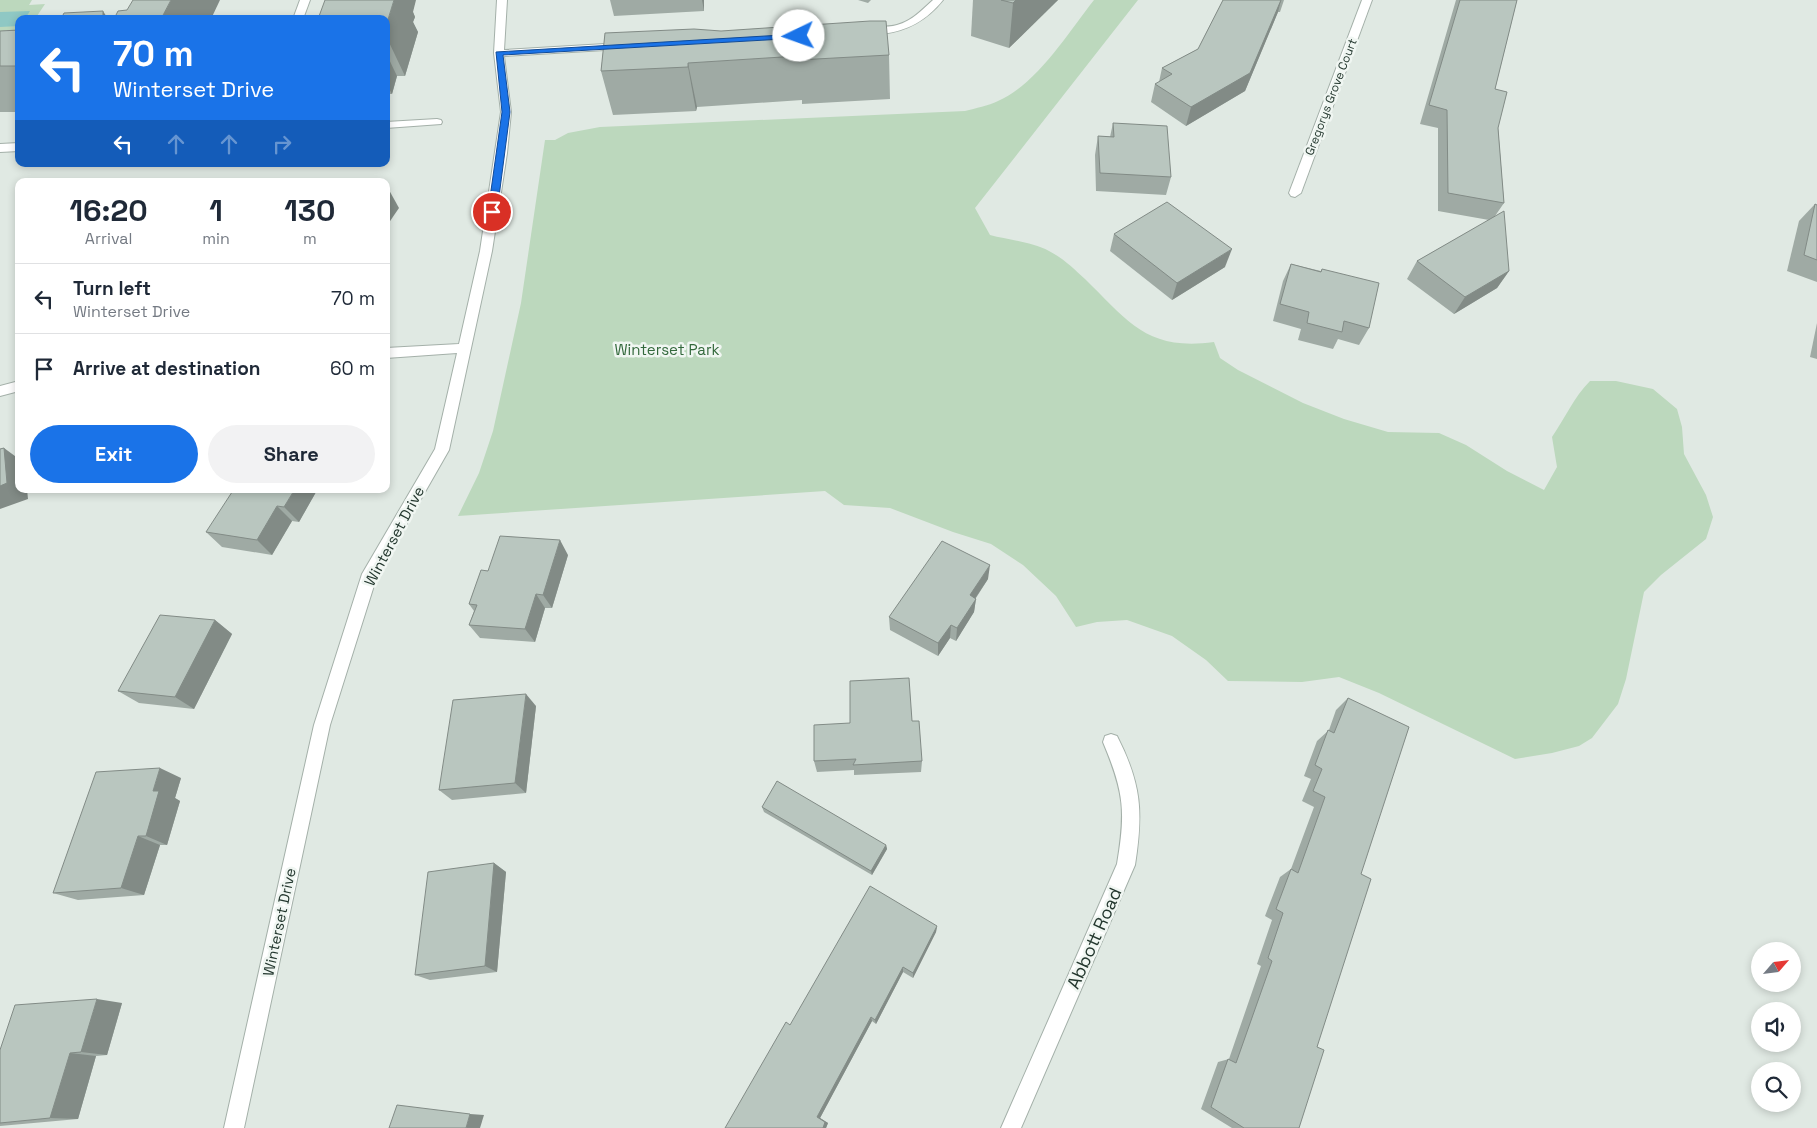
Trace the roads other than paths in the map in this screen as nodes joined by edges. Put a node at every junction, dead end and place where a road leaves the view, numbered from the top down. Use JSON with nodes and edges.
{"nodes":[{"id":1,"x":305,"y":0,"type":"edge"},
{"id":2,"x":502,"y":0,"type":"edge"},
{"id":3,"x":938,"y":0,"type":"edge"},
{"id":4,"x":1367,"y":0,"type":"edge"},
{"id":5,"x":299,"y":15,"type":"edge"},
{"id":6,"x":858,"y":32,"type":"edge"},
{"id":7,"x":632,"y":46,"type":"edge"},
{"id":8,"x":499,"y":53,"type":"junction"},
{"id":9,"x":437,"y":122,"type":"dead end"},
{"id":10,"x":390,"y":125,"type":"edge"},
{"id":11,"x":15,"y":147,"type":"edge"},
{"id":12,"x":0,"y":148,"type":"edge"},
{"id":13,"x":1295,"y":194,"type":"dead end"},
{"id":14,"x":465,"y":348,"type":"junction"},
{"id":15,"x":390,"y":353,"type":"edge"},
{"id":16,"x":15,"y":387,"type":"edge"},
{"id":17,"x":0,"y":391,"type":"edge"},
{"id":18,"x":1111,"y":742,"type":"dead end"},
{"id":19,"x":234,"y":1128,"type":"edge"},
{"id":20,"x":1011,"y":1128,"type":"edge"}],
"edges":[{"from":1,"to":5,"type":"street"},
{"from":2,"to":8,"type":"street","name":"Winterset Drive"},
{"from":3,"to":6,"type":"street"},
{"from":4,"to":13,"type":"street","name":"Gregorys Grove Court"},
{"from":7,"to":8,"type":"street"},
{"from":8,"to":14,"type":"street","name":"Winterset Drive"},
{"from":9,"to":10,"type":"street"},
{"from":11,"to":12,"type":"street"},
{"from":14,"to":15,"type":"street"},
{"from":14,"to":19,"type":"street","name":"Winterset Drive"},
{"from":16,"to":17,"type":"street"},
{"from":18,"to":20,"type":"street","name":"Abbott Road"}]}
